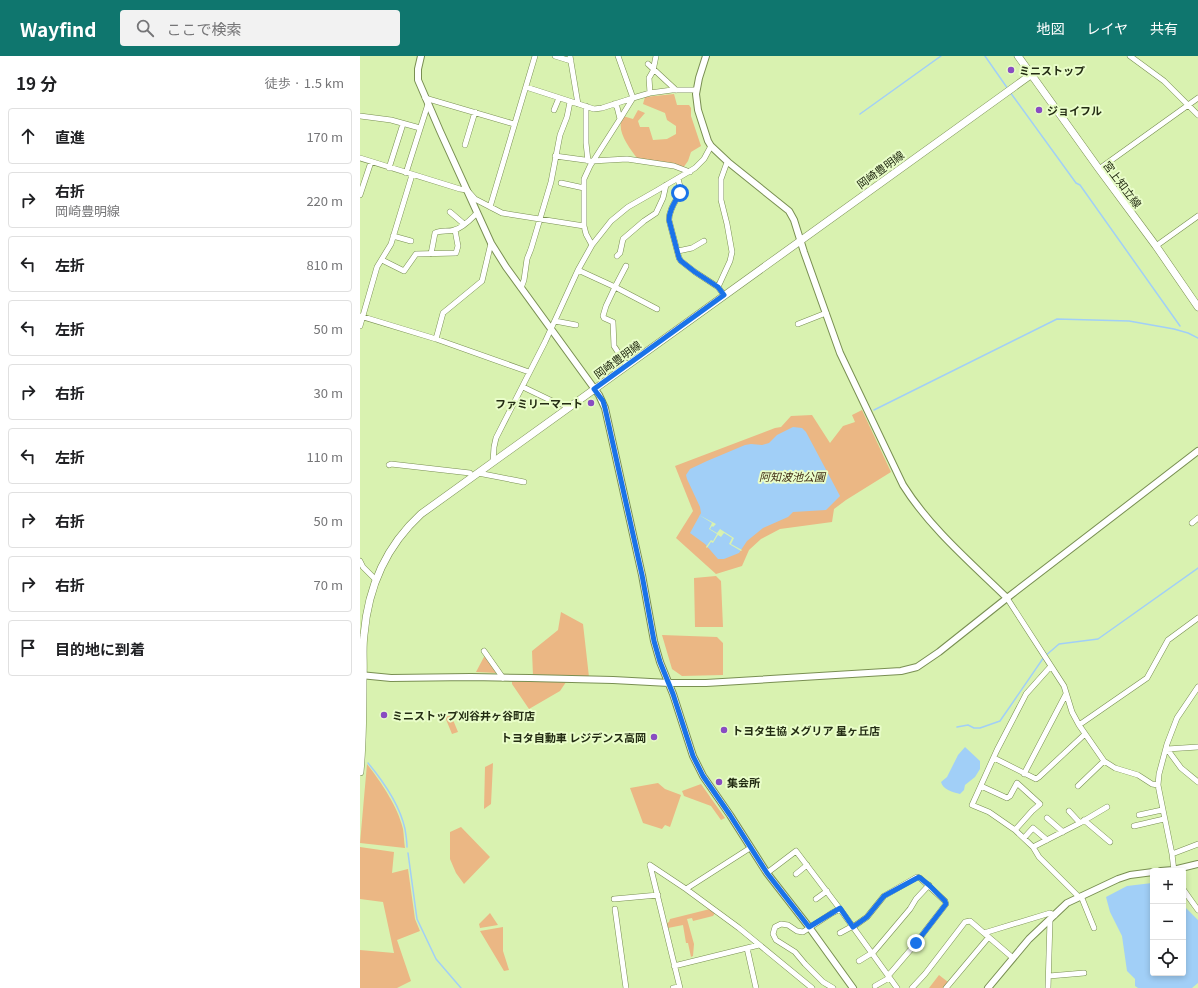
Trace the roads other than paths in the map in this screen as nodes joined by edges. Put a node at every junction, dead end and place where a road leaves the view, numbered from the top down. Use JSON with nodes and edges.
{"nodes":[{"id":1,"x":421,"y":56,"type":"edge"},
{"id":2,"x":535,"y":56,"type":"edge"},
{"id":3,"x":555,"y":56,"type":"edge"},
{"id":4,"x":618,"y":56,"type":"edge"},
{"id":5,"x":656,"y":56,"type":"edge"},
{"id":6,"x":706,"y":56,"type":"edge"},
{"id":7,"x":1018,"y":56,"type":"edge"},
{"id":8,"x":1130,"y":56,"type":"edge"},
{"id":9,"x":570,"y":58,"type":"edge"},
{"id":10,"x":648,"y":64,"type":"dead end"},
{"id":11,"x":654,"y":69,"type":"junction"},
{"id":12,"x":1032,"y":74,"type":"junction"},
{"id":13,"x":526,"y":87,"type":"junction"},
{"id":14,"x":676,"y":90,"type":"junction"},
{"id":15,"x":696,"y":90,"type":"junction"},
{"id":16,"x":650,"y":93,"type":"junction"},
{"id":17,"x":425,"y":98,"type":"junction"},
{"id":18,"x":559,"y":98,"type":"junction"},
{"id":19,"x":633,"y":98,"type":"junction"},
{"id":20,"x":1198,"y":98,"type":"edge"},
{"id":21,"x":570,"y":102,"type":"junction"},
{"id":22,"x":428,"y":104,"type":"junction"},
{"id":23,"x":578,"y":104,"type":"junction"},
{"id":24,"x":614,"y":104,"type":"junction"},
{"id":25,"x":586,"y":106,"type":"junction"},
{"id":26,"x":1188,"y":106,"type":"junction"},
{"id":27,"x":554,"y":110,"type":"dead end"},
{"id":28,"x":475,"y":112,"type":"junction"},
{"id":29,"x":1198,"y":115,"type":"edge"},
{"id":30,"x":360,"y":116,"type":"edge"},
{"id":31,"x":620,"y":119,"type":"junction"},
{"id":32,"x":403,"y":124,"type":"junction"},
{"id":33,"x":514,"y":124,"type":"junction"},
{"id":34,"x":420,"y":128,"type":"junction"},
{"id":35,"x":465,"y":145,"type":"dead end"},
{"id":36,"x":711,"y":146,"type":"junction"},
{"id":37,"x":555,"y":156,"type":"junction"},
{"id":38,"x":360,"y":158,"type":"edge"},
{"id":39,"x":590,"y":161,"type":"junction"},
{"id":40,"x":371,"y":162,"type":"junction"},
{"id":41,"x":728,"y":162,"type":"junction"},
{"id":42,"x":389,"y":168,"type":"junction"},
{"id":43,"x":1099,"y":169,"type":"junction"},
{"id":44,"x":690,"y":172,"type":"junction"},
{"id":45,"x":406,"y":173,"type":"junction"},
{"id":46,"x":412,"y":175,"type":"junction"},
{"id":47,"x":678,"y":178,"type":"junction"},
{"id":48,"x":561,"y":183,"type":"dead end"},
{"id":49,"x":666,"y":185,"type":"junction"},
{"id":50,"x":584,"y":188,"type":"junction"},
{"id":51,"x":467,"y":190,"type":"junction"},
{"id":52,"x":360,"y":195,"type":"edge"},
{"id":53,"x":490,"y":207,"type":"junction"},
{"id":54,"x":450,"y":212,"type":"dead end"},
{"id":55,"x":477,"y":213,"type":"junction"},
{"id":56,"x":1198,"y":216,"type":"edge"},
{"id":57,"x":540,"y":219,"type":"junction"},
{"id":58,"x":464,"y":224,"type":"junction"},
{"id":59,"x":584,"y":226,"type":"junction"},
{"id":60,"x":455,"y":230,"type":"junction"},
{"id":61,"x":393,"y":236,"type":"junction"},
{"id":62,"x":800,"y":240,"type":"junction"},
{"id":63,"x":411,"y":241,"type":"dead end"},
{"id":64,"x":704,"y":241,"type":"dead end"},
{"id":65,"x":491,"y":243,"type":"junction"},
{"id":66,"x":592,"y":245,"type":"junction"},
{"id":67,"x":1156,"y":246,"type":"junction"},
{"id":68,"x":678,"y":251,"type":"junction"},
{"id":69,"x":431,"y":254,"type":"junction"},
{"id":70,"x":617,"y":256,"type":"dead end"},
{"id":71,"x":382,"y":260,"type":"junction"},
{"id":72,"x":626,"y":266,"type":"dead end"},
{"id":73,"x":578,"y":270,"type":"junction"},
{"id":74,"x":615,"y":287,"type":"junction"},
{"id":75,"x":718,"y":287,"type":"junction"},
{"id":76,"x":521,"y":288,"type":"junction"},
{"id":77,"x":724,"y":295,"type":"junction"},
{"id":78,"x":1198,"y":307,"type":"edge"},
{"id":79,"x":657,"y":309,"type":"dead end"},
{"id":80,"x":826,"y":313,"type":"junction"},
{"id":81,"x":362,"y":316,"type":"edge"},
{"id":82,"x":555,"y":321,"type":"junction"},
{"id":83,"x":798,"y":324,"type":"dead end"},
{"id":84,"x":576,"y":325,"type":"dead end"},
{"id":85,"x":360,"y":326,"type":"edge"},
{"id":86,"x":550,"y":329,"type":"junction"},
{"id":87,"x":436,"y":339,"type":"junction"},
{"id":88,"x":626,"y":366,"type":"junction"},
{"id":89,"x":529,"y":372,"type":"junction"},
{"id":90,"x":522,"y":387,"type":"junction"},
{"id":91,"x":594,"y":389,"type":"junction"},
{"id":92,"x":567,"y":409,"type":"junction"},
{"id":93,"x":1198,"y":451,"type":"edge"},
{"id":94,"x":493,"y":462,"type":"junction"},
{"id":95,"x":389,"y":465,"type":"dead end"},
{"id":96,"x":475,"y":475,"type":"junction"},
{"id":97,"x":524,"y":482,"type":"dead end"},
{"id":98,"x":1198,"y":518,"type":"edge"},
{"id":99,"x":1192,"y":523,"type":"dead end"},
{"id":100,"x":360,"y":561,"type":"edge"},
{"id":101,"x":376,"y":580,"type":"junction"},
{"id":102,"x":1007,"y":598,"type":"junction"},
{"id":103,"x":1198,"y":618,"type":"edge"},
{"id":104,"x":362,"y":651,"type":"edge"},
{"id":105,"x":484,"y":651,"type":"dead end"},
{"id":106,"x":1051,"y":666,"type":"junction"},
{"id":107,"x":362,"y":676,"type":"edge"},
{"id":108,"x":503,"y":678,"type":"junction"},
{"id":109,"x":669,"y":684,"type":"junction"},
{"id":110,"x":1198,"y":687,"type":"edge"},
{"id":111,"x":1066,"y":694,"type":"junction"},
{"id":112,"x":362,"y":695,"type":"edge"},
{"id":113,"x":1079,"y":725,"type":"junction"},
{"id":114,"x":1085,"y":734,"type":"junction"},
{"id":115,"x":1198,"y":747,"type":"edge"},
{"id":116,"x":1166,"y":748,"type":"junction"},
{"id":117,"x":994,"y":758,"type":"junction"},
{"id":118,"x":1104,"y":761,"type":"junction"},
{"id":119,"x":360,"y":772,"type":"edge"},
{"id":120,"x":1024,"y":774,"type":"junction"},
{"id":121,"x":1198,"y":782,"type":"edge"},
{"id":122,"x":1158,"y":785,"type":"junction"},
{"id":123,"x":981,"y":786,"type":"junction"},
{"id":124,"x":1078,"y":786,"type":"dead end"},
{"id":125,"x":1107,"y":807,"type":"dead end"},
{"id":126,"x":1162,"y":810,"type":"junction"},
{"id":127,"x":1069,"y":811,"type":"dead end"},
{"id":128,"x":1139,"y":815,"type":"dead end"},
{"id":129,"x":1047,"y":818,"type":"dead end"},
{"id":130,"x":1164,"y":819,"type":"junction"},
{"id":131,"x":1082,"y":822,"type":"junction"},
{"id":132,"x":1134,"y":826,"type":"dead end"},
{"id":133,"x":1015,"y":830,"type":"junction"},
{"id":134,"x":1063,"y":832,"type":"junction"},
{"id":135,"x":1024,"y":838,"type":"junction"},
{"id":136,"x":1047,"y":840,"type":"junction"},
{"id":137,"x":1110,"y":842,"type":"dead end"},
{"id":138,"x":1198,"y":844,"type":"edge"},
{"id":139,"x":1033,"y":847,"type":"junction"},
{"id":140,"x":750,"y":848,"type":"junction"},
{"id":141,"x":1172,"y":854,"type":"junction"},
{"id":142,"x":1198,"y":864,"type":"edge"},
{"id":143,"x":807,"y":865,"type":"junction"},
{"id":144,"x":1173,"y":868,"type":"edge"},
{"id":145,"x":1181,"y":868,"type":"edge"},
{"id":146,"x":1150,"y":872,"type":"edge"},
{"id":147,"x":767,"y":873,"type":"junction"},
{"id":148,"x":796,"y":874,"type":"dead end"},
{"id":149,"x":929,"y":885,"type":"junction"},
{"id":150,"x":686,"y":889,"type":"junction"},
{"id":151,"x":827,"y":891,"type":"junction"},
{"id":152,"x":1186,"y":893,"type":"edge"},
{"id":153,"x":658,"y":895,"type":"junction"},
{"id":154,"x":1080,"y":897,"type":"junction"},
{"id":155,"x":614,"y":899,"type":"dead end"},
{"id":156,"x":816,"y":899,"type":"dead end"},
{"id":157,"x":840,"y":908,"type":"junction"},
{"id":158,"x":615,"y":909,"type":"dead end"},
{"id":159,"x":1198,"y":910,"type":"edge"},
{"id":160,"x":1055,"y":915,"type":"junction"},
{"id":161,"x":1050,"y":920,"type":"junction"},
{"id":162,"x":853,"y":926,"type":"junction"},
{"id":163,"x":809,"y":927,"type":"junction"},
{"id":164,"x":1094,"y":928,"type":"dead end"},
{"id":165,"x":984,"y":933,"type":"junction"},
{"id":166,"x":840,"y":934,"type":"dead end"},
{"id":167,"x":988,"y":938,"type":"junction"},
{"id":168,"x":759,"y":945,"type":"junction"},
{"id":169,"x":747,"y":948,"type":"junction"},
{"id":170,"x":872,"y":953,"type":"junction"},
{"id":171,"x":1013,"y":958,"type":"junction"},
{"id":172,"x":859,"y":961,"type":"dead end"},
{"id":173,"x":674,"y":966,"type":"junction"},
{"id":174,"x":1084,"y":973,"type":"dead end"},
{"id":175,"x":1048,"y":976,"type":"junction"},
{"id":176,"x":888,"y":977,"type":"junction"},
{"id":177,"x":875,"y":986,"type":"dead end"},
{"id":178,"x":626,"y":988,"type":"edge"},
{"id":179,"x":673,"y":988,"type":"edge"},
{"id":180,"x":679,"y":988,"type":"edge"},
{"id":181,"x":756,"y":988,"type":"edge"},
{"id":182,"x":812,"y":988,"type":"edge"},
{"id":183,"x":833,"y":988,"type":"edge"},
{"id":184,"x":853,"y":988,"type":"edge"},
{"id":185,"x":897,"y":988,"type":"edge"},
{"id":186,"x":912,"y":988,"type":"edge"},
{"id":187,"x":946,"y":988,"type":"edge"},
{"id":188,"x":988,"y":988,"type":"edge"},
{"id":189,"x":1048,"y":988,"type":"edge"}],
"edges":[{"from":1,"to":17,"type":"street"},
{"from":2,"to":13,"type":"street"},
{"from":3,"to":9,"type":"street"},
{"from":4,"to":19,"type":"street"},
{"from":5,"to":11,"type":"street"},
{"from":6,"to":15,"type":"street"},
{"from":7,"to":12,"type":"main road"},
{"from":8,"to":26,"type":"street"},
{"from":9,"to":23,"type":"street"},
{"from":10,"to":11,"type":"street"},
{"from":11,"to":14,"type":"street"},
{"from":11,"to":16,"type":"street"},
{"from":12,"to":43,"type":"main road","name":"宮上知立線"},
{"from":12,"to":62,"type":"main road","name":"岡崎豊明線"},
{"from":13,"to":18,"type":"street"},
{"from":13,"to":33,"type":"street"},
{"from":14,"to":15,"type":"street"},
{"from":14,"to":16,"type":"street"},
{"from":15,"to":36,"type":"street"},
{"from":16,"to":19,"type":"street"},
{"from":17,"to":22,"type":"street"},
{"from":17,"to":28,"type":"street"},
{"from":18,"to":21,"type":"street"},
{"from":18,"to":27,"type":"street"},
{"from":19,"to":24,"type":"street"},
{"from":19,"to":31,"type":"street"},
{"from":20,"to":26,"type":"street"},
{"from":21,"to":23,"type":"street"},
{"from":21,"to":37,"type":"street"},
{"from":22,"to":34,"type":"street"},
{"from":22,"to":51,"type":"street"},
{"from":23,"to":25,"type":"street"},
{"from":24,"to":25,"type":"street"},
{"from":24,"to":31,"type":"street"},
{"from":25,"to":39,"type":"street"},
{"from":26,"to":29,"type":"street"},
{"from":26,"to":43,"type":"street"},
{"from":28,"to":33,"type":"street"},
{"from":28,"to":35,"type":"street"},
{"from":30,"to":32,"type":"street"},
{"from":31,"to":39,"type":"street"},
{"from":32,"to":34,"type":"street"},
{"from":32,"to":42,"type":"street"},
{"from":33,"to":53,"type":"street"},
{"from":34,"to":45,"type":"street"},
{"from":36,"to":41,"type":"street"},
{"from":36,"to":44,"type":"street"},
{"from":37,"to":39,"type":"street"},
{"from":37,"to":57,"type":"street"},
{"from":38,"to":40,"type":"street"},
{"from":39,"to":44,"type":"street"},
{"from":39,"to":50,"type":"street"},
{"from":40,"to":42,"type":"street"},
{"from":40,"to":52,"type":"street"},
{"from":41,"to":62,"type":"street"},
{"from":41,"to":75,"type":"street"},
{"from":42,"to":45,"type":"street"},
{"from":43,"to":67,"type":"main road","name":"宮上知立線"},
{"from":44,"to":47,"type":"street"},
{"from":45,"to":46,"type":"street"},
{"from":46,"to":51,"type":"street"},
{"from":46,"to":61,"type":"street"},
{"from":47,"to":49,"type":"street"},
{"from":47,"to":68,"type":"street"},
{"from":48,"to":50,"type":"street"},
{"from":49,"to":66,"type":"street"},
{"from":49,"to":70,"type":"street"},
{"from":50,"to":59,"type":"street"},
{"from":51,"to":53,"type":"street"},
{"from":51,"to":55,"type":"street"},
{"from":53,"to":57,"type":"street"},
{"from":54,"to":58,"type":"street"},
{"from":55,"to":58,"type":"street"},
{"from":55,"to":65,"type":"street"},
{"from":56,"to":67,"type":"street"},
{"from":57,"to":59,"type":"street"},
{"from":57,"to":76,"type":"street"},
{"from":58,"to":60,"type":"street"},
{"from":59,"to":66,"type":"street"},
{"from":60,"to":69,"type":"street"},
{"from":60,"to":69,"type":"street"},
{"from":61,"to":63,"type":"street"},
{"from":61,"to":71,"type":"street"},
{"from":62,"to":77,"type":"main road","name":"岡崎豊明線"},
{"from":62,"to":80,"type":"street"},
{"from":64,"to":68,"type":"street"},
{"from":65,"to":76,"type":"street"},
{"from":65,"to":87,"type":"street"},
{"from":66,"to":73,"type":"street"},
{"from":67,"to":78,"type":"main road","name":"宮上知立線"},
{"from":68,"to":75,"type":"street"},
{"from":69,"to":71,"type":"street"},
{"from":71,"to":81,"type":"street"},
{"from":72,"to":74,"type":"street"},
{"from":73,"to":74,"type":"street"},
{"from":73,"to":82,"type":"street"},
{"from":74,"to":79,"type":"street"},
{"from":74,"to":88,"type":"street"},
{"from":75,"to":77,"type":"street"},
{"from":76,"to":86,"type":"street"},
{"from":77,"to":88,"type":"main road","name":"岡崎豊明線"},
{"from":80,"to":83,"type":"street"},
{"from":80,"to":102,"type":"street"},
{"from":81,"to":85,"type":"street"},
{"from":81,"to":87,"type":"street"},
{"from":82,"to":84,"type":"street"},
{"from":82,"to":86,"type":"street"},
{"from":86,"to":89,"type":"street"},
{"from":86,"to":91,"type":"street"},
{"from":87,"to":89,"type":"street"},
{"from":88,"to":91,"type":"main road","name":"岡崎豊明線"},
{"from":89,"to":90,"type":"street"},
{"from":90,"to":92,"type":"street"},
{"from":90,"to":94,"type":"street"},
{"from":91,"to":92,"type":"main road","name":"岡崎豊明線"},
{"from":91,"to":109,"type":"street"},
{"from":92,"to":94,"type":"main road","name":"岡崎豊明線"},
{"from":93,"to":102,"type":"street"},
{"from":94,"to":96,"type":"main road","name":"岡崎豊明線"},
{"from":95,"to":96,"type":"street"},
{"from":96,"to":97,"type":"street"},
{"from":96,"to":101,"type":"main road","name":"岡崎豊明線"},
{"from":98,"to":99,"type":"street"},
{"from":100,"to":101,"type":"street"},
{"from":101,"to":104,"type":"main road","name":"岡崎豊明線"},
{"from":102,"to":106,"type":"street"},
{"from":102,"to":109,"type":"street"},
{"from":103,"to":113,"type":"street"},
{"from":104,"to":107,"type":"main road","name":"岡崎豊明線"},
{"from":105,"to":108,"type":"street"},
{"from":106,"to":111,"type":"street"},
{"from":106,"to":117,"type":"street"},
{"from":107,"to":108,"type":"street"},
{"from":107,"to":112,"type":"main road","name":"岡崎豊明線"},
{"from":108,"to":109,"type":"street"},
{"from":109,"to":140,"type":"street"},
{"from":110,"to":116,"type":"street"},
{"from":111,"to":113,"type":"street"},
{"from":111,"to":120,"type":"street"},
{"from":112,"to":119,"type":"main road","name":"岡崎豊明線"},
{"from":113,"to":114,"type":"street"},
{"from":114,"to":118,"type":"street"},
{"from":114,"to":120,"type":"street"},
{"from":115,"to":116,"type":"street"},
{"from":116,"to":121,"type":"street"},
{"from":116,"to":122,"type":"street"},
{"from":117,"to":120,"type":"street"},
{"from":117,"to":123,"type":"street"},
{"from":118,"to":122,"type":"street"},
{"from":118,"to":124,"type":"street"},
{"from":122,"to":126,"type":"street"},
{"from":123,"to":133,"type":"street"},
{"from":123,"to":133,"type":"street"},
{"from":125,"to":131,"type":"street"},
{"from":126,"to":128,"type":"street"},
{"from":126,"to":130,"type":"street"},
{"from":127,"to":131,"type":"street"},
{"from":129,"to":134,"type":"street"},
{"from":130,"to":132,"type":"street"},
{"from":130,"to":141,"type":"street"},
{"from":131,"to":134,"type":"street"},
{"from":131,"to":137,"type":"street"},
{"from":133,"to":135,"type":"street"},
{"from":134,"to":136,"type":"street"},
{"from":135,"to":136,"type":"street"},
{"from":135,"to":139,"type":"street"},
{"from":136,"to":139,"type":"street"},
{"from":138,"to":141,"type":"street"},
{"from":139,"to":154,"type":"street"},
{"from":140,"to":147,"type":"street"},
{"from":140,"to":150,"type":"street"},
{"from":141,"to":144,"type":"street"},
{"from":142,"to":145,"type":"street"},
{"from":143,"to":147,"type":"street"},
{"from":143,"to":148,"type":"street"},
{"from":143,"to":151,"type":"street"},
{"from":146,"to":154,"type":"street"},
{"from":147,"to":163,"type":"street"},
{"from":149,"to":162,"type":"street"},
{"from":149,"to":170,"type":"street"},
{"from":149,"to":176,"type":"street"},
{"from":150,"to":153,"type":"street"},
{"from":150,"to":168,"type":"street"},
{"from":151,"to":156,"type":"street"},
{"from":151,"to":157,"type":"street"},
{"from":152,"to":159,"type":"street"},
{"from":153,"to":155,"type":"street"},
{"from":153,"to":173,"type":"street"},
{"from":154,"to":160,"type":"street"},
{"from":154,"to":164,"type":"street"},
{"from":157,"to":162,"type":"street"},
{"from":157,"to":163,"type":"street"},
{"from":158,"to":178,"type":"street"},
{"from":160,"to":161,"type":"street"},
{"from":160,"to":165,"type":"street"},
{"from":161,"to":171,"type":"street"},
{"from":161,"to":175,"type":"street"},
{"from":162,"to":166,"type":"street"},
{"from":162,"to":170,"type":"street"},
{"from":163,"to":183,"type":"street"},
{"from":163,"to":184,"type":"street"},
{"from":165,"to":167,"type":"street"},
{"from":165,"to":186,"type":"street"},
{"from":167,"to":171,"type":"street"},
{"from":167,"to":187,"type":"street"},
{"from":168,"to":169,"type":"street"},
{"from":168,"to":182,"type":"street"},
{"from":169,"to":173,"type":"street"},
{"from":169,"to":181,"type":"street"},
{"from":170,"to":172,"type":"street"},
{"from":170,"to":176,"type":"street"},
{"from":171,"to":188,"type":"street"},
{"from":173,"to":180,"type":"street"},
{"from":174,"to":175,"type":"street"},
{"from":175,"to":189,"type":"street"},
{"from":176,"to":177,"type":"street"},
{"from":176,"to":185,"type":"street"},
{"from":179,"to":180,"type":"street"}]}
